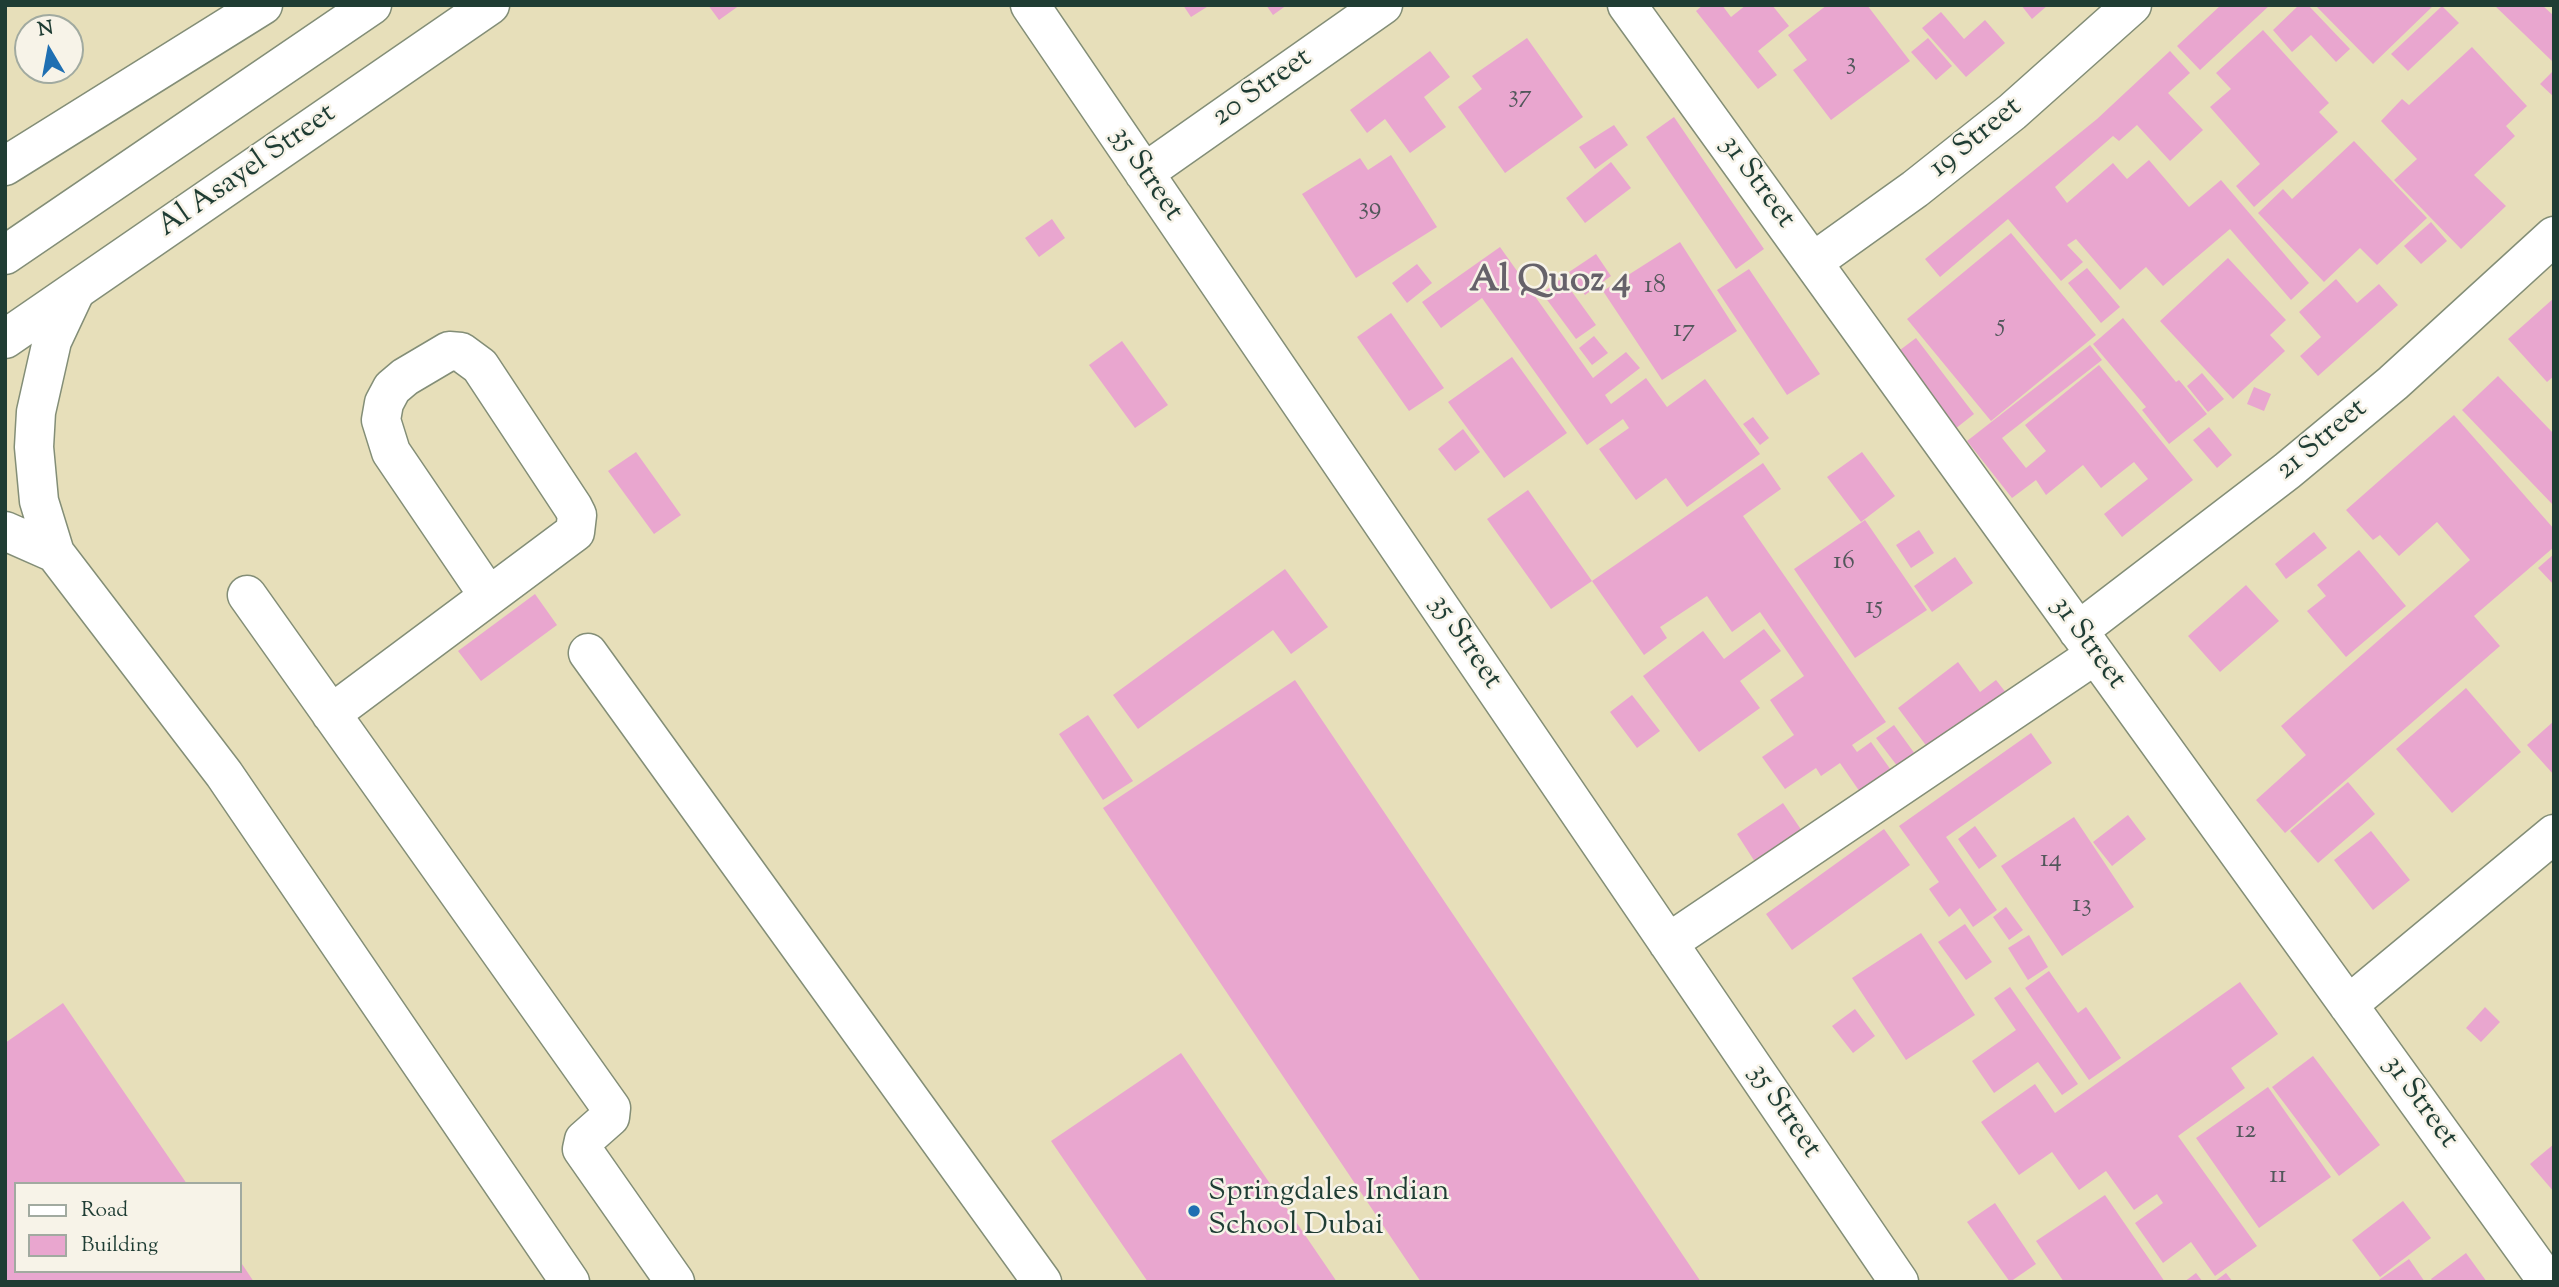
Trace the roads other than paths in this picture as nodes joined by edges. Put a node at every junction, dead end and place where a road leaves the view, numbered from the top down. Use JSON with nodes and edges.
{"nodes":[{"id":1,"x":263,"y":5,"type":"edge"},
{"id":2,"x":372,"y":5,"type":"edge"},
{"id":3,"x":490,"y":5,"type":"edge"},
{"id":4,"x":1030,"y":5,"type":"edge"},
{"id":5,"x":1382,"y":5,"type":"edge"},
{"id":6,"x":1627,"y":5,"type":"edge"},
{"id":7,"x":2132,"y":5,"type":"edge"},
{"id":8,"x":5,"y":166,"type":"edge"},
{"id":9,"x":1144,"y":173,"type":"junction"},
{"id":10,"x":2554,"y":236,"type":"edge"},
{"id":11,"x":5,"y":256,"type":"edge"},
{"id":12,"x":1813,"y":262,"type":"junction"},
{"id":13,"x":75,"y":292,"type":"junction"},
{"id":14,"x":5,"y":339,"type":"edge"},
{"id":15,"x":5,"y":531,"type":"edge"},
{"id":16,"x":55,"y":553,"type":"junction"},
{"id":17,"x":247,"y":595,"type":"dead end"},
{"id":18,"x":488,"y":595,"type":"junction"},
{"id":19,"x":2087,"y":643,"type":"junction"},
{"id":20,"x":588,"y":653,"type":"dead end"},
{"id":21,"x":331,"y":714,"type":"junction"},
{"id":22,"x":2554,"y":834,"type":"edge"},
{"id":23,"x":1668,"y":943,"type":"junction"},
{"id":24,"x":2348,"y":1005,"type":"junction"},
{"id":25,"x":570,"y":1282,"type":"edge"},
{"id":26,"x":675,"y":1282,"type":"edge"},
{"id":27,"x":1042,"y":1282,"type":"edge"},
{"id":28,"x":1899,"y":1282,"type":"edge"},
{"id":29,"x":2548,"y":1282,"type":"edge"}],
"edges":[{"from":1,"to":8,"type":"street"},
{"from":2,"to":11,"type":"street"},
{"from":3,"to":13,"type":"street","name":"Al Asayel Street"},
{"from":4,"to":9,"type":"street","name":"35 Street"},
{"from":5,"to":9,"type":"street","name":"20 Street"},
{"from":6,"to":12,"type":"street","name":"31 Street"},
{"from":7,"to":12,"type":"street","name":"19 Street"},
{"from":9,"to":23,"type":"street","name":"35 Street"},
{"from":10,"to":19,"type":"street","name":"21 Street"},
{"from":12,"to":19,"type":"street","name":"31 Street"},
{"from":13,"to":14,"type":"street","name":"Al Asayel Street"},
{"from":13,"to":16,"type":"street"},
{"from":15,"to":16,"type":"street"},
{"from":16,"to":25,"type":"street"},
{"from":17,"to":21,"type":"street"},
{"from":18,"to":18,"type":"street"},
{"from":18,"to":21,"type":"street"},
{"from":19,"to":23,"type":"street","name":"21 Street"},
{"from":19,"to":24,"type":"street","name":"31 Street"},
{"from":20,"to":27,"type":"street"},
{"from":21,"to":26,"type":"street"},
{"from":22,"to":24,"type":"street"},
{"from":23,"to":28,"type":"street","name":"35 Street"},
{"from":24,"to":29,"type":"street","name":"31 Street"}]}
